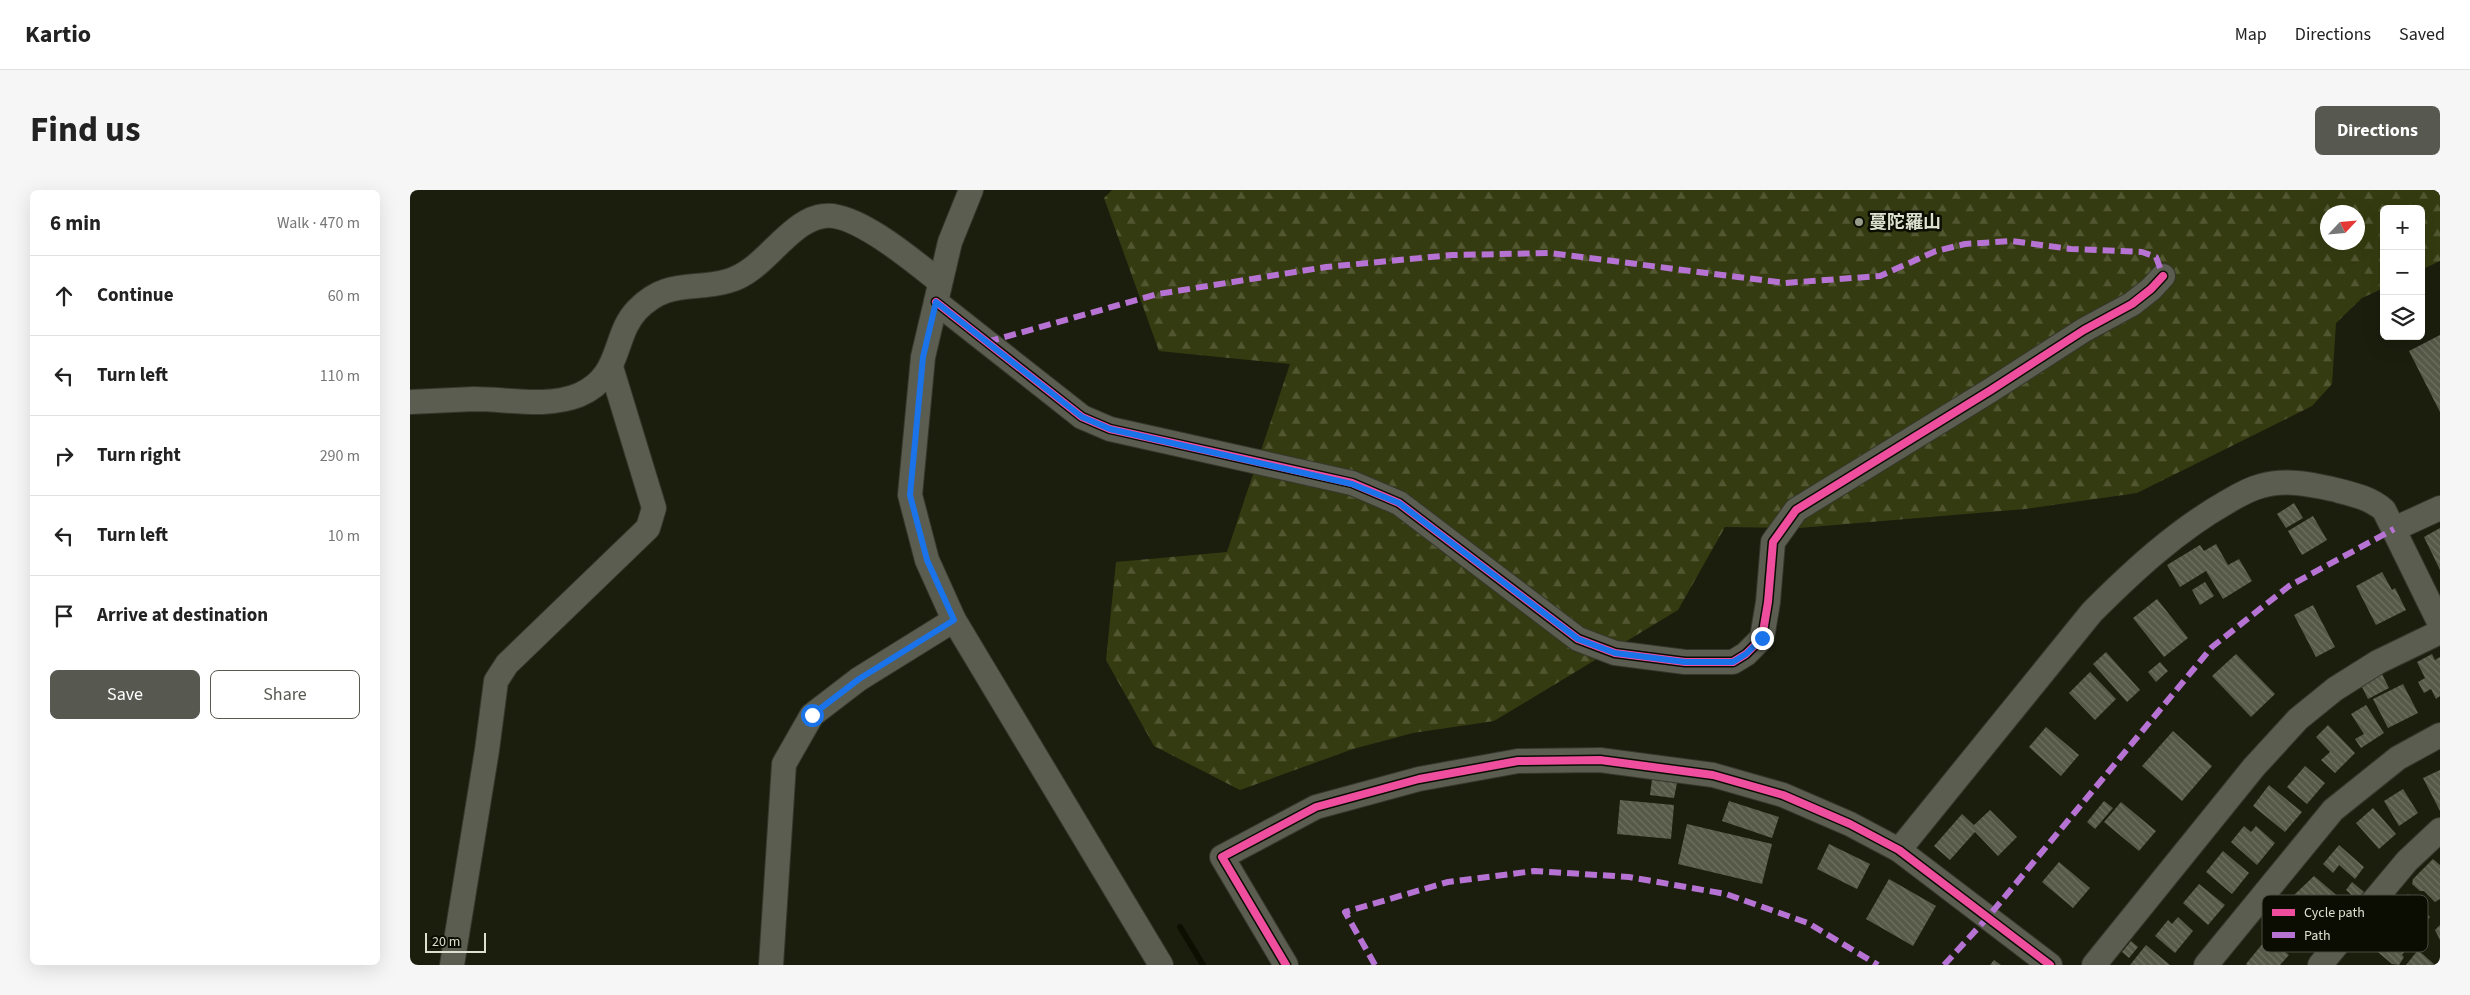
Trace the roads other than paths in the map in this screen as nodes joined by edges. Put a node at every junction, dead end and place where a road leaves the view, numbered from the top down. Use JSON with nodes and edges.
{"nodes":[{"id":1,"x":971,"y":190,"type":"edge"},
{"id":2,"x":2163,"y":276,"type":"dead end"},
{"id":3,"x":938,"y":292,"type":"junction"},
{"id":4,"x":611,"y":367,"type":"junction"},
{"id":5,"x":410,"y":402,"type":"edge"},
{"id":6,"x":2440,"y":508,"type":"edge"},
{"id":7,"x":2394,"y":529,"type":"junction"},
{"id":8,"x":954,"y":620,"type":"junction"},
{"id":9,"x":2440,"y":624,"type":"edge"},
{"id":10,"x":2440,"y":632,"type":"edge"},
{"id":11,"x":2440,"y":735,"type":"edge"},
{"id":12,"x":2440,"y":830,"type":"edge"},
{"id":13,"x":1899,"y":850,"type":"junction"},
{"id":14,"x":2263,"y":895,"type":"edge"},
{"id":15,"x":2379,"y":895,"type":"edge"},
{"id":16,"x":2262,"y":897,"type":"edge"},
{"id":17,"x":2331,"y":952,"type":"edge"},
{"id":18,"x":452,"y":965,"type":"edge"},
{"id":19,"x":771,"y":965,"type":"edge"},
{"id":20,"x":1161,"y":965,"type":"edge"},
{"id":21,"x":1286,"y":965,"type":"edge"},
{"id":22,"x":2050,"y":965,"type":"edge"},
{"id":23,"x":2094,"y":965,"type":"edge"},
{"id":24,"x":2206,"y":965,"type":"edge"},
{"id":25,"x":2320,"y":965,"type":"edge"}],
"edges":[{"from":1,"to":3,"type":"street"},
{"from":2,"to":3,"type":"street"},
{"from":3,"to":4,"type":"street"},
{"from":3,"to":8,"type":"street"},
{"from":4,"to":5,"type":"street"},
{"from":4,"to":18,"type":"street"},
{"from":6,"to":7,"type":"street"},
{"from":7,"to":9,"type":"street"},
{"from":7,"to":13,"type":"street"},
{"from":8,"to":19,"type":"street"},
{"from":8,"to":20,"type":"street"},
{"from":10,"to":23,"type":"street"},
{"from":11,"to":14,"type":"street"},
{"from":12,"to":15,"type":"street"},
{"from":13,"to":21,"type":"street"},
{"from":13,"to":22,"type":"street"},
{"from":16,"to":24,"type":"street"},
{"from":17,"to":25,"type":"street"}]}
